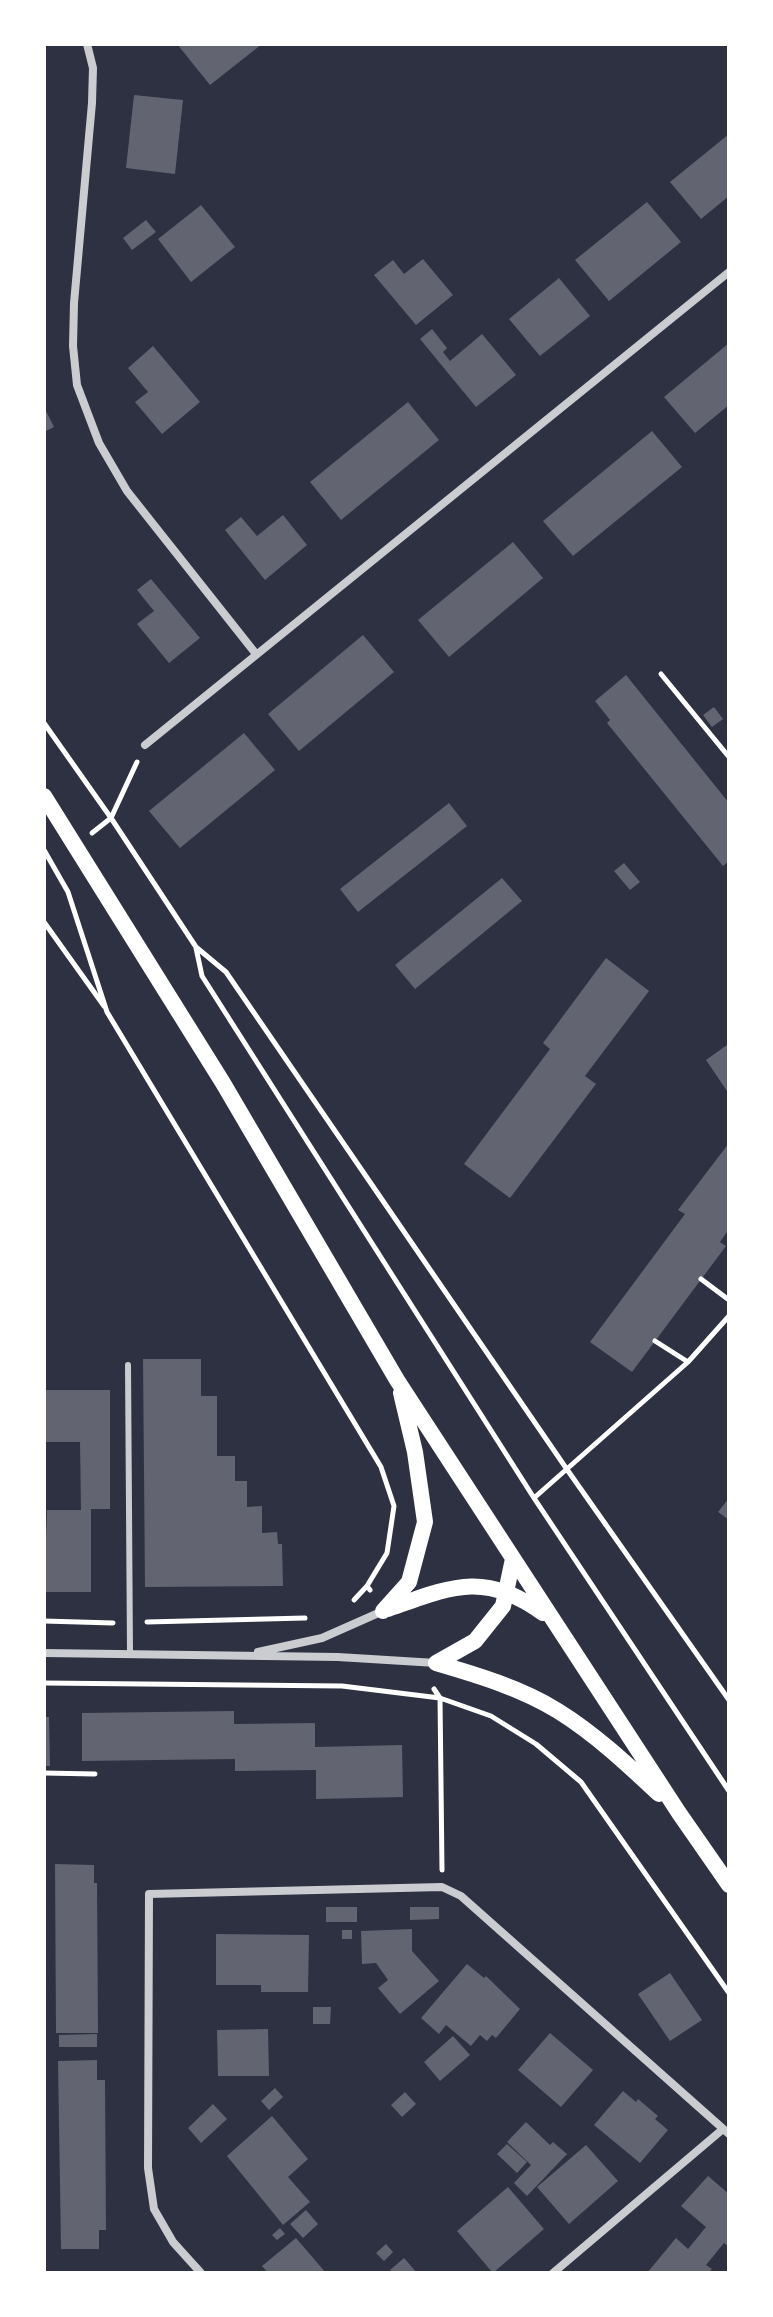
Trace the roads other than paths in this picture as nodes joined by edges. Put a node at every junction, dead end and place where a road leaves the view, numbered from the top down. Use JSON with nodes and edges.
{"nodes":[{"id":1,"x":87,"y":44,"type":"edge"},
{"id":2,"x":729,"y":272,"type":"edge"},
{"id":3,"x":256,"y":654,"type":"junction"},
{"id":4,"x":145,"y":745,"type":"road end"},
{"id":5,"x":44,"y":796,"type":"edge"},
{"id":6,"x":128,"y":1365,"type":"dead end"},
{"id":7,"x":397,"y":1380,"type":"junction"},
{"id":8,"x":513,"y":1559,"type":"junction"},
{"id":9,"x":506,"y":1591,"type":"junction"},
{"id":10,"x":383,"y":1611,"type":"junction"},
{"id":11,"x":553,"y":1620,"type":"junction"},
{"id":12,"x":44,"y":1653,"type":"edge"},
{"id":13,"x":130,"y":1653,"type":"junction"},
{"id":14,"x":245,"y":1655,"type":"junction"},
{"id":15,"x":436,"y":1663,"type":"junction"},
{"id":16,"x":679,"y":1813,"type":"junction"},
{"id":17,"x":729,"y":1885,"type":"edge"},
{"id":18,"x":726,"y":2131,"type":"edge"},
{"id":19,"x":201,"y":2273,"type":"edge"},
{"id":20,"x":553,"y":2273,"type":"edge"}],
"edges":[{"from":1,"to":3,"type":"street"},
{"from":2,"to":3,"type":"street"},
{"from":3,"to":4,"type":"street"},
{"from":5,"to":7,"type":"main road"},
{"from":6,"to":13,"type":"lane"},
{"from":7,"to":8,"type":"main road"},
{"from":7,"to":10,"type":"main road"},
{"from":8,"to":9,"type":"main road"},
{"from":8,"to":11,"type":"main road"},
{"from":9,"to":10,"type":"main road"},
{"from":9,"to":11,"type":"main road"},
{"from":9,"to":15,"type":"main road"},
{"from":10,"to":14,"type":"street"},
{"from":11,"to":16,"type":"main road"},
{"from":12,"to":13,"type":"street"},
{"from":13,"to":14,"type":"street"},
{"from":14,"to":15,"type":"street"},
{"from":15,"to":16,"type":"main road"},
{"from":16,"to":17,"type":"main road"},
{"from":18,"to":19,"type":"street"},
{"from":18,"to":20,"type":"street"}]}
